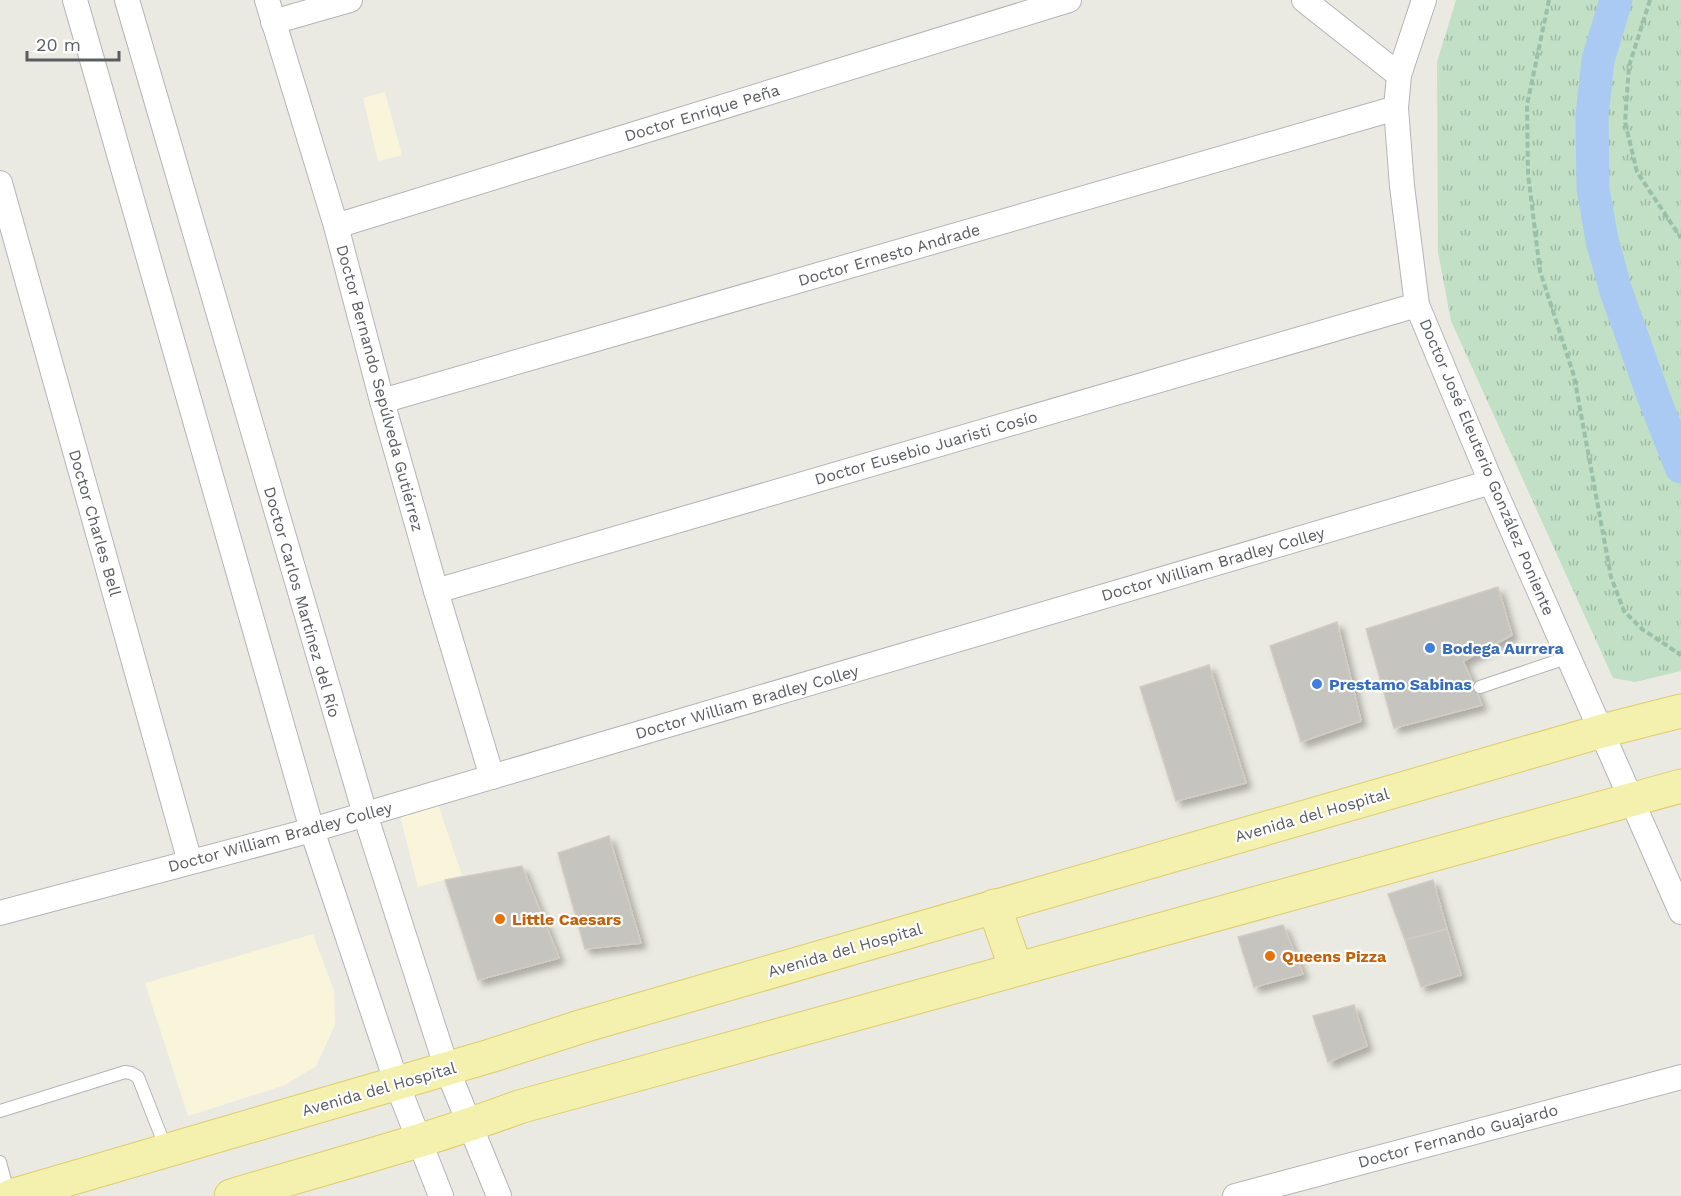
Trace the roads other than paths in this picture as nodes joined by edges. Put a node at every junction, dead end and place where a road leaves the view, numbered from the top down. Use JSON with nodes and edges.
{"nodes":[{"id":1,"x":75,"y":0,"type":"edge"},
{"id":2,"x":127,"y":0,"type":"edge"},
{"id":3,"x":350,"y":0,"type":"edge"},
{"id":4,"x":1069,"y":0,"type":"edge"},
{"id":5,"x":1304,"y":0,"type":"edge"},
{"id":6,"x":1424,"y":0,"type":"edge"},
{"id":7,"x":270,"y":11,"type":"edge"},
{"id":8,"x":1399,"y":75,"type":"junction"},
{"id":9,"x":1396,"y":108,"type":"junction"},
{"id":10,"x":0,"y":183,"type":"edge"},
{"id":11,"x":336,"y":226,"type":"junction"},
{"id":12,"x":1417,"y":305,"type":"junction"},
{"id":13,"x":382,"y":401,"type":"junction"},
{"id":14,"x":1491,"y":482,"type":"junction"},
{"id":15,"x":436,"y":591,"type":"junction"},
{"id":16,"x":1569,"y":657,"type":"junction"},
{"id":17,"x":1480,"y":687,"type":"dead end"},
{"id":18,"x":1681,"y":711,"type":"edge"},
{"id":19,"x":1602,"y":731,"type":"junction"},
{"id":20,"x":492,"y":777,"type":"junction"},
{"id":21,"x":1681,"y":786,"type":"edge"},
{"id":22,"x":1631,"y":799,"type":"junction"},
{"id":23,"x":364,"y":814,"type":"junction"},
{"id":24,"x":312,"y":830,"type":"junction"},
{"id":25,"x":190,"y":862,"type":"junction"},
{"id":26,"x":994,"y":906,"type":"junction"},
{"id":27,"x":1681,"y":912,"type":"edge"},
{"id":28,"x":0,"y":913,"type":"edge"},
{"id":29,"x":1016,"y":969,"type":"junction"},
{"id":30,"x":447,"y":1069,"type":"junction"},
{"id":31,"x":1681,"y":1077,"type":"edge"},
{"id":32,"x":397,"y":1084,"type":"junction"},
{"id":33,"x":0,"y":1110,"type":"edge"},
{"id":34,"x":471,"y":1125,"type":"junction"},
{"id":35,"x":419,"y":1142,"type":"junction"},
{"id":36,"x":167,"y":1151,"type":"junction"},
{"id":37,"x":0,"y":1162,"type":"edge"},
{"id":38,"x":1249,"y":1194,"type":"edge"},
{"id":39,"x":10,"y":1196,"type":"edge"},
{"id":40,"x":231,"y":1196,"type":"edge"},
{"id":41,"x":441,"y":1196,"type":"edge"},
{"id":42,"x":499,"y":1196,"type":"edge"}],
"edges":[{"from":1,"to":24,"type":"street"},
{"from":2,"to":23,"type":"street","name":"Doctor Carlos Martínez del Río"},
{"from":3,"to":7,"type":"street"},
{"from":4,"to":11,"type":"street","name":"Doctor Enrique Peña"},
{"from":5,"to":8,"type":"street"},
{"from":6,"to":8,"type":"street","name":"Doctor José Eleuterio González Poniente"},
{"from":7,"to":11,"type":"street","name":"Doctor Bernando Sepúlveda Gutiérrez"},
{"from":8,"to":9,"type":"street","name":"Doctor José Eleuterio González Poniente"},
{"from":9,"to":12,"type":"street","name":"Doctor José Eleuterio González Poniente"},
{"from":9,"to":13,"type":"street","name":"Doctor Ernesto Andrade"},
{"from":10,"to":25,"type":"street","name":"Doctor Charles Bell"},
{"from":11,"to":13,"type":"street","name":"Doctor Bernando Sepúlveda Gutiérrez"},
{"from":12,"to":14,"type":"street","name":"Doctor José Eleuterio González Poniente"},
{"from":12,"to":15,"type":"street","name":"Doctor Eusebio Juaristi Cosío"},
{"from":13,"to":15,"type":"street","name":"Doctor Bernando Sepúlveda Gutiérrez"},
{"from":14,"to":16,"type":"street","name":"Doctor José Eleuterio González Poniente"},
{"from":14,"to":20,"type":"street","name":"Doctor William Bradley Colley"},
{"from":15,"to":20,"type":"street","name":"Doctor Bernando Sepúlveda Gutiérrez"},
{"from":16,"to":17,"type":"lane"},
{"from":16,"to":19,"type":"street","name":"Doctor José Eleuterio González Poniente"},
{"from":18,"to":19,"type":"main road","name":"Avenida del Hospital"},
{"from":19,"to":22,"type":"street","name":"Doctor José Eleuterio González Poniente"},
{"from":19,"to":26,"type":"main road","name":"Avenida del Hospital"},
{"from":20,"to":23,"type":"street","name":"Doctor William Bradley Colley"},
{"from":21,"to":22,"type":"main road"},
{"from":22,"to":27,"type":"street","name":"Doctor José Eleuterio González Poniente"},
{"from":22,"to":29,"type":"main road"},
{"from":23,"to":24,"type":"street","name":"Doctor William Bradley Colley"},
{"from":23,"to":30,"type":"street","name":"Doctor Carlos Martínez del Río"},
{"from":24,"to":25,"type":"street","name":"Doctor William Bradley Colley"},
{"from":24,"to":32,"type":"street"},
{"from":25,"to":28,"type":"street","name":"Doctor William Bradley Colley"},
{"from":26,"to":29,"type":"main road"},
{"from":26,"to":30,"type":"main road","name":"Avenida del Hospital"},
{"from":29,"to":34,"type":"main road"},
{"from":30,"to":32,"type":"main road","name":"Avenida del Hospital"},
{"from":30,"to":34,"type":"street","name":"Doctor Carlos Martínez del Río"},
{"from":31,"to":38,"type":"street","name":"Doctor Fernando Guajardo"},
{"from":32,"to":35,"type":"street"},
{"from":32,"to":36,"type":"main road","name":"Avenida del Hospital"},
{"from":33,"to":36,"type":"lane"},
{"from":34,"to":35,"type":"main road"},
{"from":34,"to":42,"type":"street","name":"Doctor Carlos Martínez del Río"},
{"from":35,"to":40,"type":"main road"},
{"from":35,"to":41,"type":"street"},
{"from":36,"to":39,"type":"main road","name":"Avenida del Hospital"},
{"from":37,"to":39,"type":"lane"}]}
